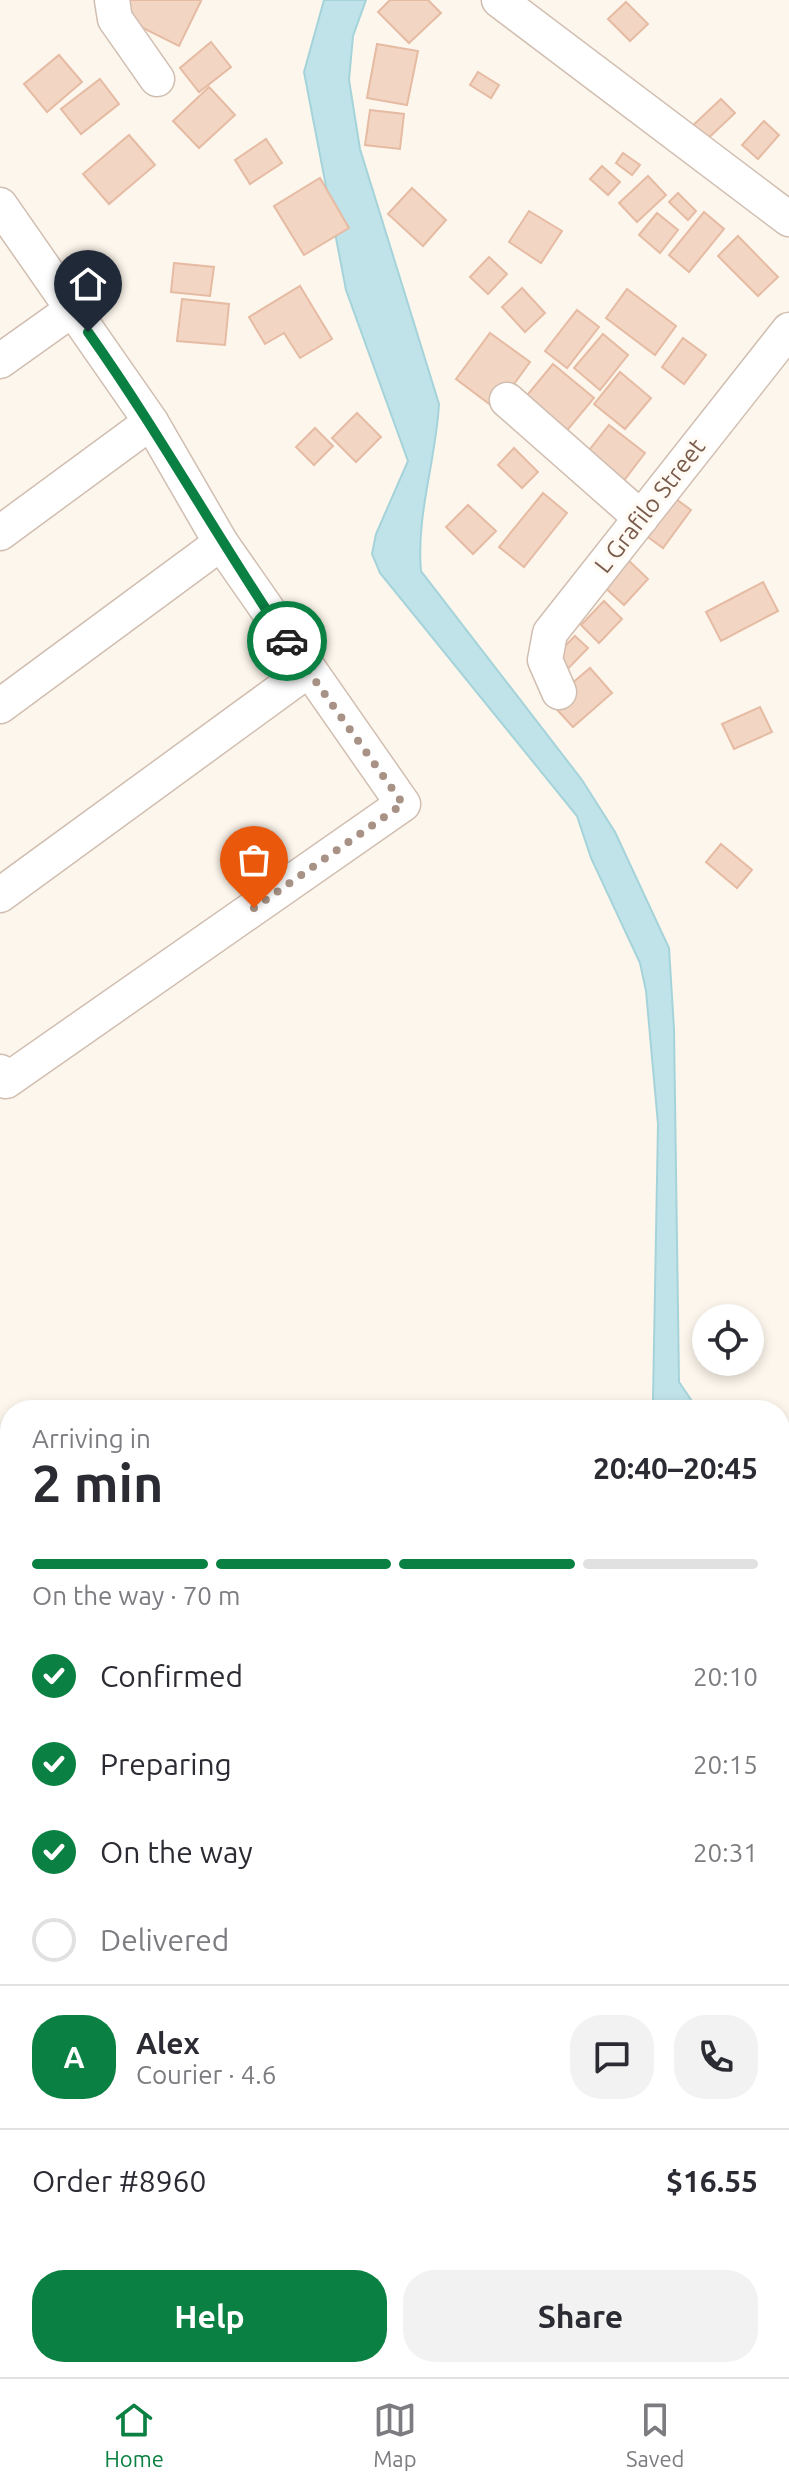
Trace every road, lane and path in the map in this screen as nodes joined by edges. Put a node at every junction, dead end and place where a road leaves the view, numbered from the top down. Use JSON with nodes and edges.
{"nodes":[{"id":1,"x":112,"y":0,"type":"edge"},
{"id":2,"x":499,"y":0,"type":"edge"},
{"id":3,"x":157,"y":79,"type":"dead end"},
{"id":4,"x":0,"y":205,"type":"edge"},
{"id":5,"x":789,"y":219,"type":"edge"},
{"id":6,"x":73,"y":309,"type":"junction"},
{"id":7,"x":789,"y":330,"type":"edge"},
{"id":8,"x":0,"y":361,"type":"edge"},
{"id":9,"x":507,"y":400,"type":"dead end"},
{"id":10,"x":151,"y":422,"type":"junction"},
{"id":11,"x":641,"y":518,"type":"junction"},
{"id":12,"x":0,"y":533,"type":"edge"},
{"id":13,"x":221,"y":543,"type":"junction"},
{"id":14,"x":307,"y":671,"type":"junction"},
{"id":15,"x":559,"y":692,"type":"dead end"},
{"id":16,"x":0,"y":706,"type":"edge"},
{"id":17,"x":0,"y":895,"type":"edge"},
{"id":18,"x":0,"y":1072,"type":"edge"}],
"edges":[{"from":1,"to":3,"type":"street"},
{"from":2,"to":5,"type":"street"},
{"from":4,"to":6,"type":"street"},
{"from":6,"to":8,"type":"street"},
{"from":6,"to":10,"type":"street"},
{"from":7,"to":11,"type":"street","name":"L Grafilo Street"},
{"from":9,"to":11,"type":"street"},
{"from":10,"to":12,"type":"street"},
{"from":10,"to":13,"type":"street"},
{"from":11,"to":15,"type":"street","name":"L Grafilo Street"},
{"from":13,"to":14,"type":"street"},
{"from":13,"to":16,"type":"street"},
{"from":14,"to":17,"type":"street"},
{"from":14,"to":18,"type":"street"}]}
